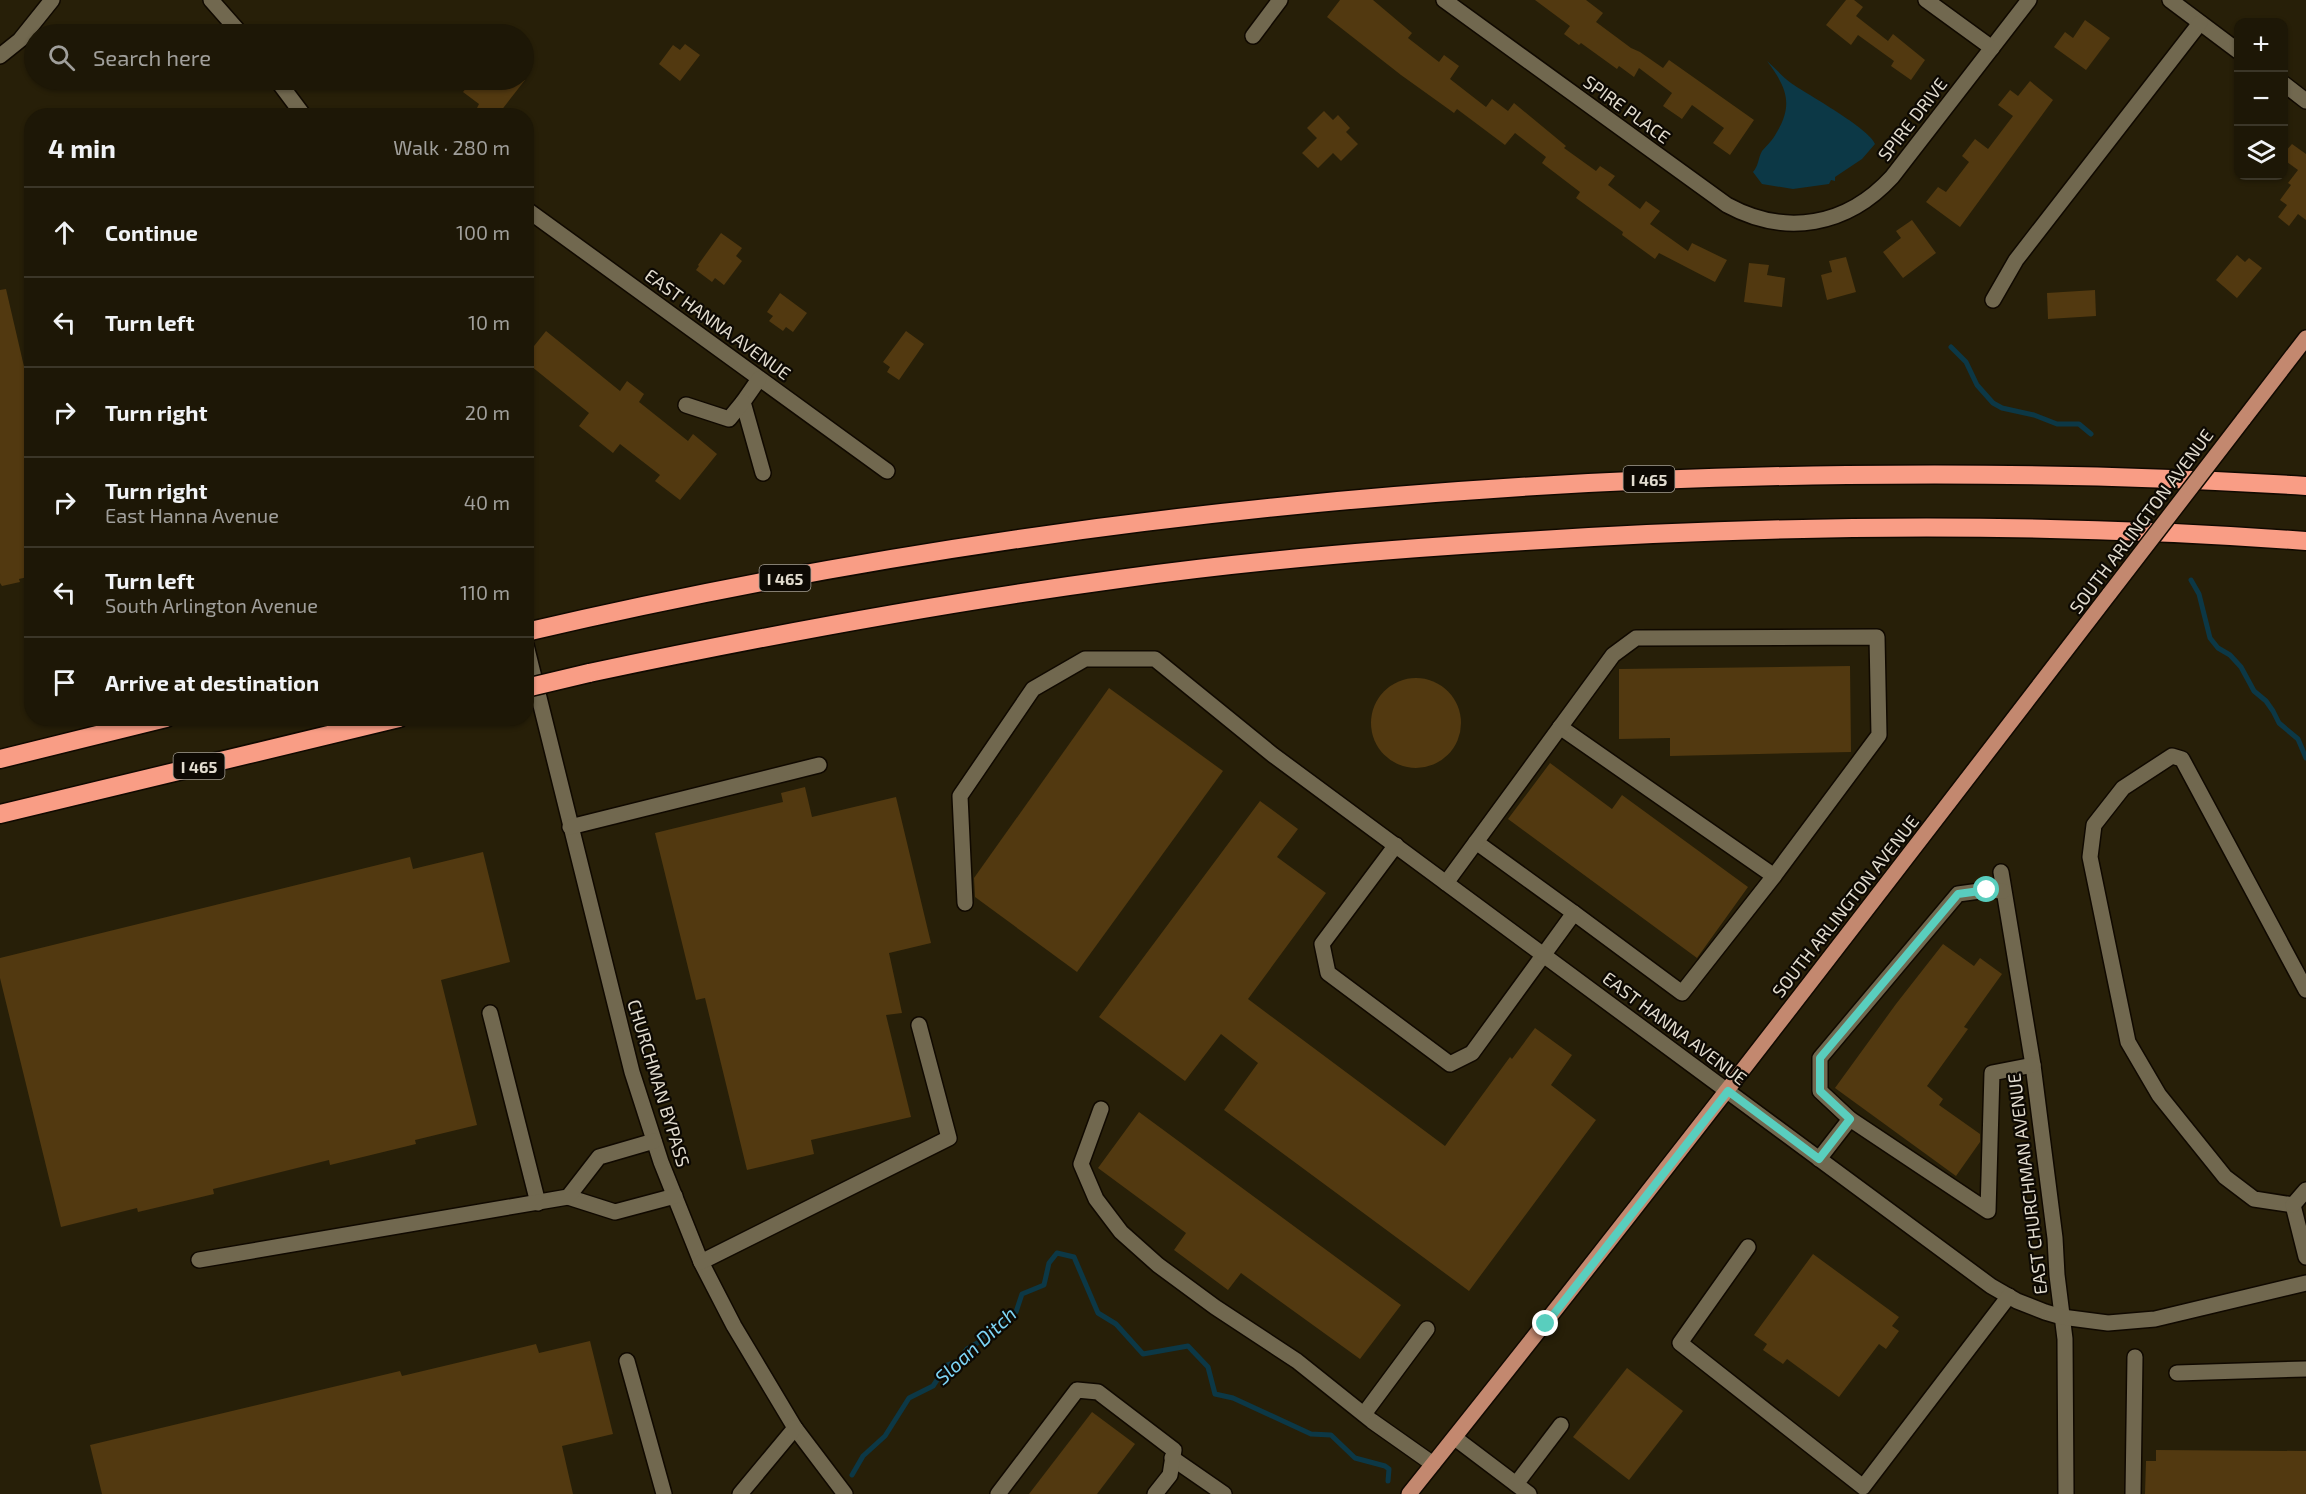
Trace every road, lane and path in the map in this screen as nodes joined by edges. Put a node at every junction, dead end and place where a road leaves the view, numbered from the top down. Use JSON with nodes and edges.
{"nodes":[{"id":1,"x":52,"y":0,"type":"edge"},
{"id":2,"x":211,"y":0,"type":"edge"},
{"id":3,"x":1280,"y":0,"type":"edge"},
{"id":4,"x":1444,"y":0,"type":"edge"},
{"id":5,"x":1926,"y":0,"type":"edge"},
{"id":6,"x":2029,"y":0,"type":"edge"},
{"id":7,"x":2170,"y":0,"type":"edge"},
{"id":8,"x":2200,"y":23,"type":"junction"},
{"id":9,"x":33,"y":24,"type":"edge"},
{"id":10,"x":232,"y":24,"type":"edge"},
{"id":11,"x":24,"y":35,"type":"edge"},
{"id":12,"x":1252,"y":36,"type":"dead end"},
{"id":13,"x":1992,"y":48,"type":"junction"},
{"id":14,"x":2234,"y":48,"type":"edge"},
{"id":15,"x":0,"y":56,"type":"edge"},
{"id":16,"x":2288,"y":88,"type":"edge"},
{"id":17,"x":284,"y":90,"type":"edge"},
{"id":18,"x":2306,"y":101,"type":"edge"},
{"id":19,"x":298,"y":108,"type":"edge"},
{"id":20,"x":534,"y":215,"type":"edge"},
{"id":21,"x":1798,"y":224,"type":"joint"},
{"id":22,"x":1993,"y":300,"type":"dead end"},
{"id":23,"x":2306,"y":338,"type":"edge"},
{"id":24,"x":759,"y":378,"type":"junction"},
{"id":25,"x":743,"y":402,"type":"junction"},
{"id":26,"x":686,"y":405,"type":"dead end"},
{"id":27,"x":887,"y":471,"type":"dead end"},
{"id":28,"x":763,"y":473,"type":"dead end"},
{"id":29,"x":2306,"y":486,"type":"edge"},
{"id":30,"x":2306,"y":541,"type":"edge"},
{"id":31,"x":534,"y":630,"type":"edge"},
{"id":32,"x":534,"y":678,"type":"edge"},
{"id":33,"x":534,"y":686,"type":"edge"},
{"id":34,"x":134,"y":726,"type":"edge"},
{"id":35,"x":366,"y":726,"type":"edge"},
{"id":36,"x":1560,"y":727,"type":"junction"},
{"id":37,"x":0,"y":759,"type":"edge"},
{"id":38,"x":819,"y":765,"type":"dead end"},
{"id":39,"x":0,"y":814,"type":"edge"},
{"id":40,"x":570,"y":827,"type":"junction"},
{"id":41,"x":1476,"y":842,"type":"junction"},
{"id":42,"x":1396,"y":845,"type":"junction"},
{"id":43,"x":2001,"y":872,"type":"dead end"},
{"id":44,"x":1774,"y":876,"type":"junction"},
{"id":45,"x":1446,"y":883,"type":"junction"},
{"id":46,"x":2003,"y":891,"type":"junction"},
{"id":47,"x":965,"y":903,"type":"dead end"},
{"id":48,"x":1574,"y":914,"type":"junction"},
{"id":49,"x":1544,"y":955,"type":"junction"},
{"id":50,"x":2306,"y":990,"type":"edge"},
{"id":51,"x":490,"y":1013,"type":"dead end"},
{"id":52,"x":919,"y":1025,"type":"dead end"},
{"id":53,"x":2033,"y":1065,"type":"junction"},
{"id":54,"x":1728,"y":1091,"type":"junction"},
{"id":55,"x":1101,"y":1109,"type":"dead end"},
{"id":56,"x":1850,"y":1119,"type":"junction"},
{"id":57,"x":654,"y":1141,"type":"junction"},
{"id":58,"x":1819,"y":1159,"type":"junction"},
{"id":59,"x":2306,"y":1190,"type":"edge"},
{"id":60,"x":675,"y":1196,"type":"junction"},
{"id":61,"x":568,"y":1197,"type":"junction"},
{"id":62,"x":538,"y":1203,"type":"junction"},
{"id":63,"x":2293,"y":1204,"type":"junction"},
{"id":64,"x":1749,"y":1247,"type":"dead end"},
{"id":65,"x":2306,"y":1257,"type":"edge"},
{"id":66,"x":199,"y":1260,"type":"dead end"},
{"id":67,"x":701,"y":1262,"type":"junction"},
{"id":68,"x":2306,"y":1284,"type":"edge"},
{"id":69,"x":2009,"y":1296,"type":"junction"},
{"id":70,"x":2062,"y":1317,"type":"junction"},
{"id":71,"x":1427,"y":1329,"type":"dead end"},
{"id":72,"x":2135,"y":1357,"type":"dead end"},
{"id":73,"x":627,"y":1361,"type":"dead end"},
{"id":74,"x":2306,"y":1369,"type":"edge"},
{"id":75,"x":2177,"y":1373,"type":"dead end"},
{"id":76,"x":1364,"y":1414,"type":"junction"},
{"id":77,"x":1561,"y":1425,"type":"dead end"},
{"id":78,"x":795,"y":1428,"type":"junction"},
{"id":79,"x":1455,"y":1437,"type":"junction"},
{"id":80,"x":1172,"y":1458,"type":"junction"},
{"id":81,"x":1433,"y":1464,"type":"junction"},
{"id":82,"x":1516,"y":1484,"type":"junction"},
{"id":83,"x":664,"y":1494,"type":"edge"},
{"id":84,"x":740,"y":1494,"type":"edge"},
{"id":85,"x":845,"y":1494,"type":"edge"},
{"id":86,"x":998,"y":1494,"type":"edge"},
{"id":87,"x":1155,"y":1494,"type":"edge"},
{"id":88,"x":1224,"y":1494,"type":"edge"},
{"id":89,"x":1409,"y":1494,"type":"edge"},
{"id":90,"x":1529,"y":1494,"type":"edge"},
{"id":91,"x":2066,"y":1494,"type":"edge"},
{"id":92,"x":2133,"y":1494,"type":"edge"}],
"edges":[{"from":1,"to":9,"type":"street"},
{"from":2,"to":10,"type":"street"},
{"from":3,"to":12,"type":"street"},
{"from":4,"to":21,"type":"street","name":"SPIRE PLACE"},
{"from":5,"to":13,"type":"street"},
{"from":6,"to":13,"type":"street","name":"SPIRE DRIVE"},
{"from":7,"to":8,"type":"street"},
{"from":8,"to":14,"type":"street"},
{"from":8,"to":22,"type":"street"},
{"from":11,"to":15,"type":"street"},
{"from":13,"to":21,"type":"street","name":"SPIRE DRIVE"},
{"from":16,"to":18,"type":"street"},
{"from":17,"to":19,"type":"street"},
{"from":20,"to":24,"type":"street","name":"EAST HANNA AVENUE"},
{"from":23,"to":54,"type":"main road","name":"SOUTH ARLINGTON AVENUE","bridge":true},
{"from":24,"to":25,"type":"street"},
{"from":24,"to":27,"type":"street","name":"EAST HANNA AVENUE"},
{"from":25,"to":26,"type":"street"},
{"from":25,"to":28,"type":"street"},
{"from":29,"to":31,"type":"highway","number":"I 465"},
{"from":30,"to":33,"type":"highway","bridge":true},
{"from":32,"to":40,"type":"street","name":"CHURCHMAN BYPASS"},
{"from":34,"to":37,"type":"highway"},
{"from":35,"to":39,"type":"highway","number":"I 465"},
{"from":36,"to":41,"type":"street"},
{"from":36,"to":44,"type":"street"},
{"from":36,"to":44,"type":"street"},
{"from":38,"to":40,"type":"street"},
{"from":40,"to":57,"type":"street","name":"CHURCHMAN BYPASS"},
{"from":41,"to":45,"type":"street"},
{"from":41,"to":48,"type":"street"},
{"from":42,"to":45,"type":"street","name":"EAST HANNA AVENUE"},
{"from":42,"to":47,"type":"street","name":"EAST HANNA AVENUE"},
{"from":42,"to":49,"type":"street"},
{"from":43,"to":46,"type":"street","name":"EAST CHURCHMAN AVENUE"},
{"from":44,"to":48,"type":"street"},
{"from":45,"to":49,"type":"street","name":"EAST HANNA AVENUE"},
{"from":46,"to":53,"type":"street","name":"EAST CHURCHMAN AVENUE"},
{"from":46,"to":56,"type":"street"},
{"from":48,"to":49,"type":"street"},
{"from":49,"to":54,"type":"street","name":"EAST HANNA AVENUE"},
{"from":50,"to":63,"type":"street"},
{"from":51,"to":62,"type":"street"},
{"from":52,"to":67,"type":"street"},
{"from":53,"to":56,"type":"street"},
{"from":53,"to":70,"type":"street","name":"EAST CHURCHMAN AVENUE"},
{"from":54,"to":58,"type":"street","name":"EAST HANNA AVENUE"},
{"from":54,"to":79,"type":"main road","name":"SOUTH ARLINGTON AVENUE"},
{"from":55,"to":76,"type":"street"},
{"from":56,"to":58,"type":"street"},
{"from":57,"to":60,"type":"street","name":"CHURCHMAN BYPASS"},
{"from":57,"to":61,"type":"street"},
{"from":58,"to":69,"type":"street","name":"EAST HANNA AVENUE"},
{"from":59,"to":63,"type":"street"},
{"from":60,"to":61,"type":"street"},
{"from":60,"to":67,"type":"street","name":"CHURCHMAN BYPASS"},
{"from":61,"to":62,"type":"street"},
{"from":62,"to":66,"type":"street"},
{"from":63,"to":65,"type":"street"},
{"from":64,"to":69,"type":"street"},
{"from":67,"to":78,"type":"street","name":"CHURCHMAN BYPASS"},
{"from":68,"to":70,"type":"street","name":"EAST HANNA AVENUE"},
{"from":69,"to":70,"type":"street","name":"EAST HANNA AVENUE"},
{"from":70,"to":91,"type":"street","name":"EAST CHURCHMAN AVENUE"},
{"from":71,"to":76,"type":"street"},
{"from":72,"to":92,"type":"street"},
{"from":73,"to":83,"type":"street"},
{"from":74,"to":75,"type":"street"},
{"from":76,"to":81,"type":"street"},
{"from":77,"to":82,"type":"street"},
{"from":78,"to":84,"type":"street"},
{"from":78,"to":85,"type":"street","name":"CHURCHMAN BYPASS"},
{"from":79,"to":81,"type":"main road","name":"SOUTH ARLINGTON AVENUE"},
{"from":79,"to":82,"type":"street"},
{"from":80,"to":86,"type":"street"},
{"from":80,"to":87,"type":"street"},
{"from":80,"to":88,"type":"street"},
{"from":81,"to":89,"type":"main road","name":"SOUTH ARLINGTON AVENUE"},
{"from":82,"to":90,"type":"street"}]}
